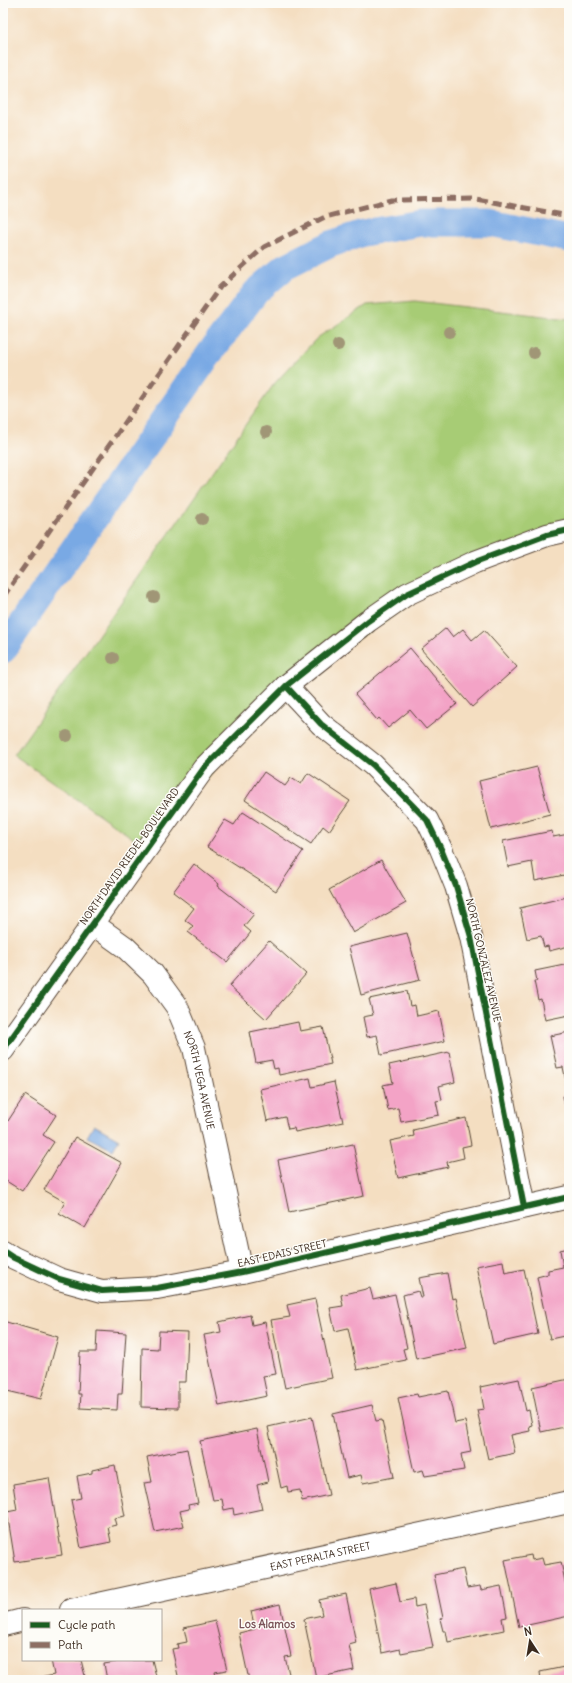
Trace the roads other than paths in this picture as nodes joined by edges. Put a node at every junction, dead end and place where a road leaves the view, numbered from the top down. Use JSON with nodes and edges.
{"nodes":[{"id":1,"x":569,"y":530,"type":"edge"},
{"id":2,"x":286,"y":686,"type":"junction"},
{"id":3,"x":93,"y":924,"type":"junction"},
{"id":4,"x":3,"y":1050,"type":"edge"},
{"id":5,"x":569,"y":1197,"type":"edge"},
{"id":6,"x":524,"y":1207,"type":"junction"},
{"id":7,"x":3,"y":1251,"type":"edge"},
{"id":8,"x":242,"y":1272,"type":"junction"},
{"id":9,"x":569,"y":1502,"type":"edge"},
{"id":10,"x":76,"y":1609,"type":"edge"},
{"id":11,"x":22,"y":1620,"type":"edge"},
{"id":12,"x":3,"y":1625,"type":"edge"}],
"edges":[{"from":1,"to":2,"type":"street","name":"NORTH DAVID RIEDEL BOULEVARD"},
{"from":2,"to":3,"type":"street","name":"NORTH DAVID RIEDEL BOULEVARD"},
{"from":2,"to":6,"type":"street","name":"NORTH GONZALEZ AVENUE"},
{"from":3,"to":4,"type":"street","name":"NORTH DAVID RIEDEL BOULEVARD"},
{"from":3,"to":8,"type":"street","name":"NORTH VEGA AVENUE"},
{"from":5,"to":6,"type":"street","name":"EAST EDAIS STREET"},
{"from":6,"to":8,"type":"street","name":"EAST EDAIS STREET"},
{"from":7,"to":8,"type":"street","name":"EAST EDAIS STREET"},
{"from":9,"to":10,"type":"street","name":"EAST PERALTA STREET"},
{"from":11,"to":12,"type":"street"}]}
